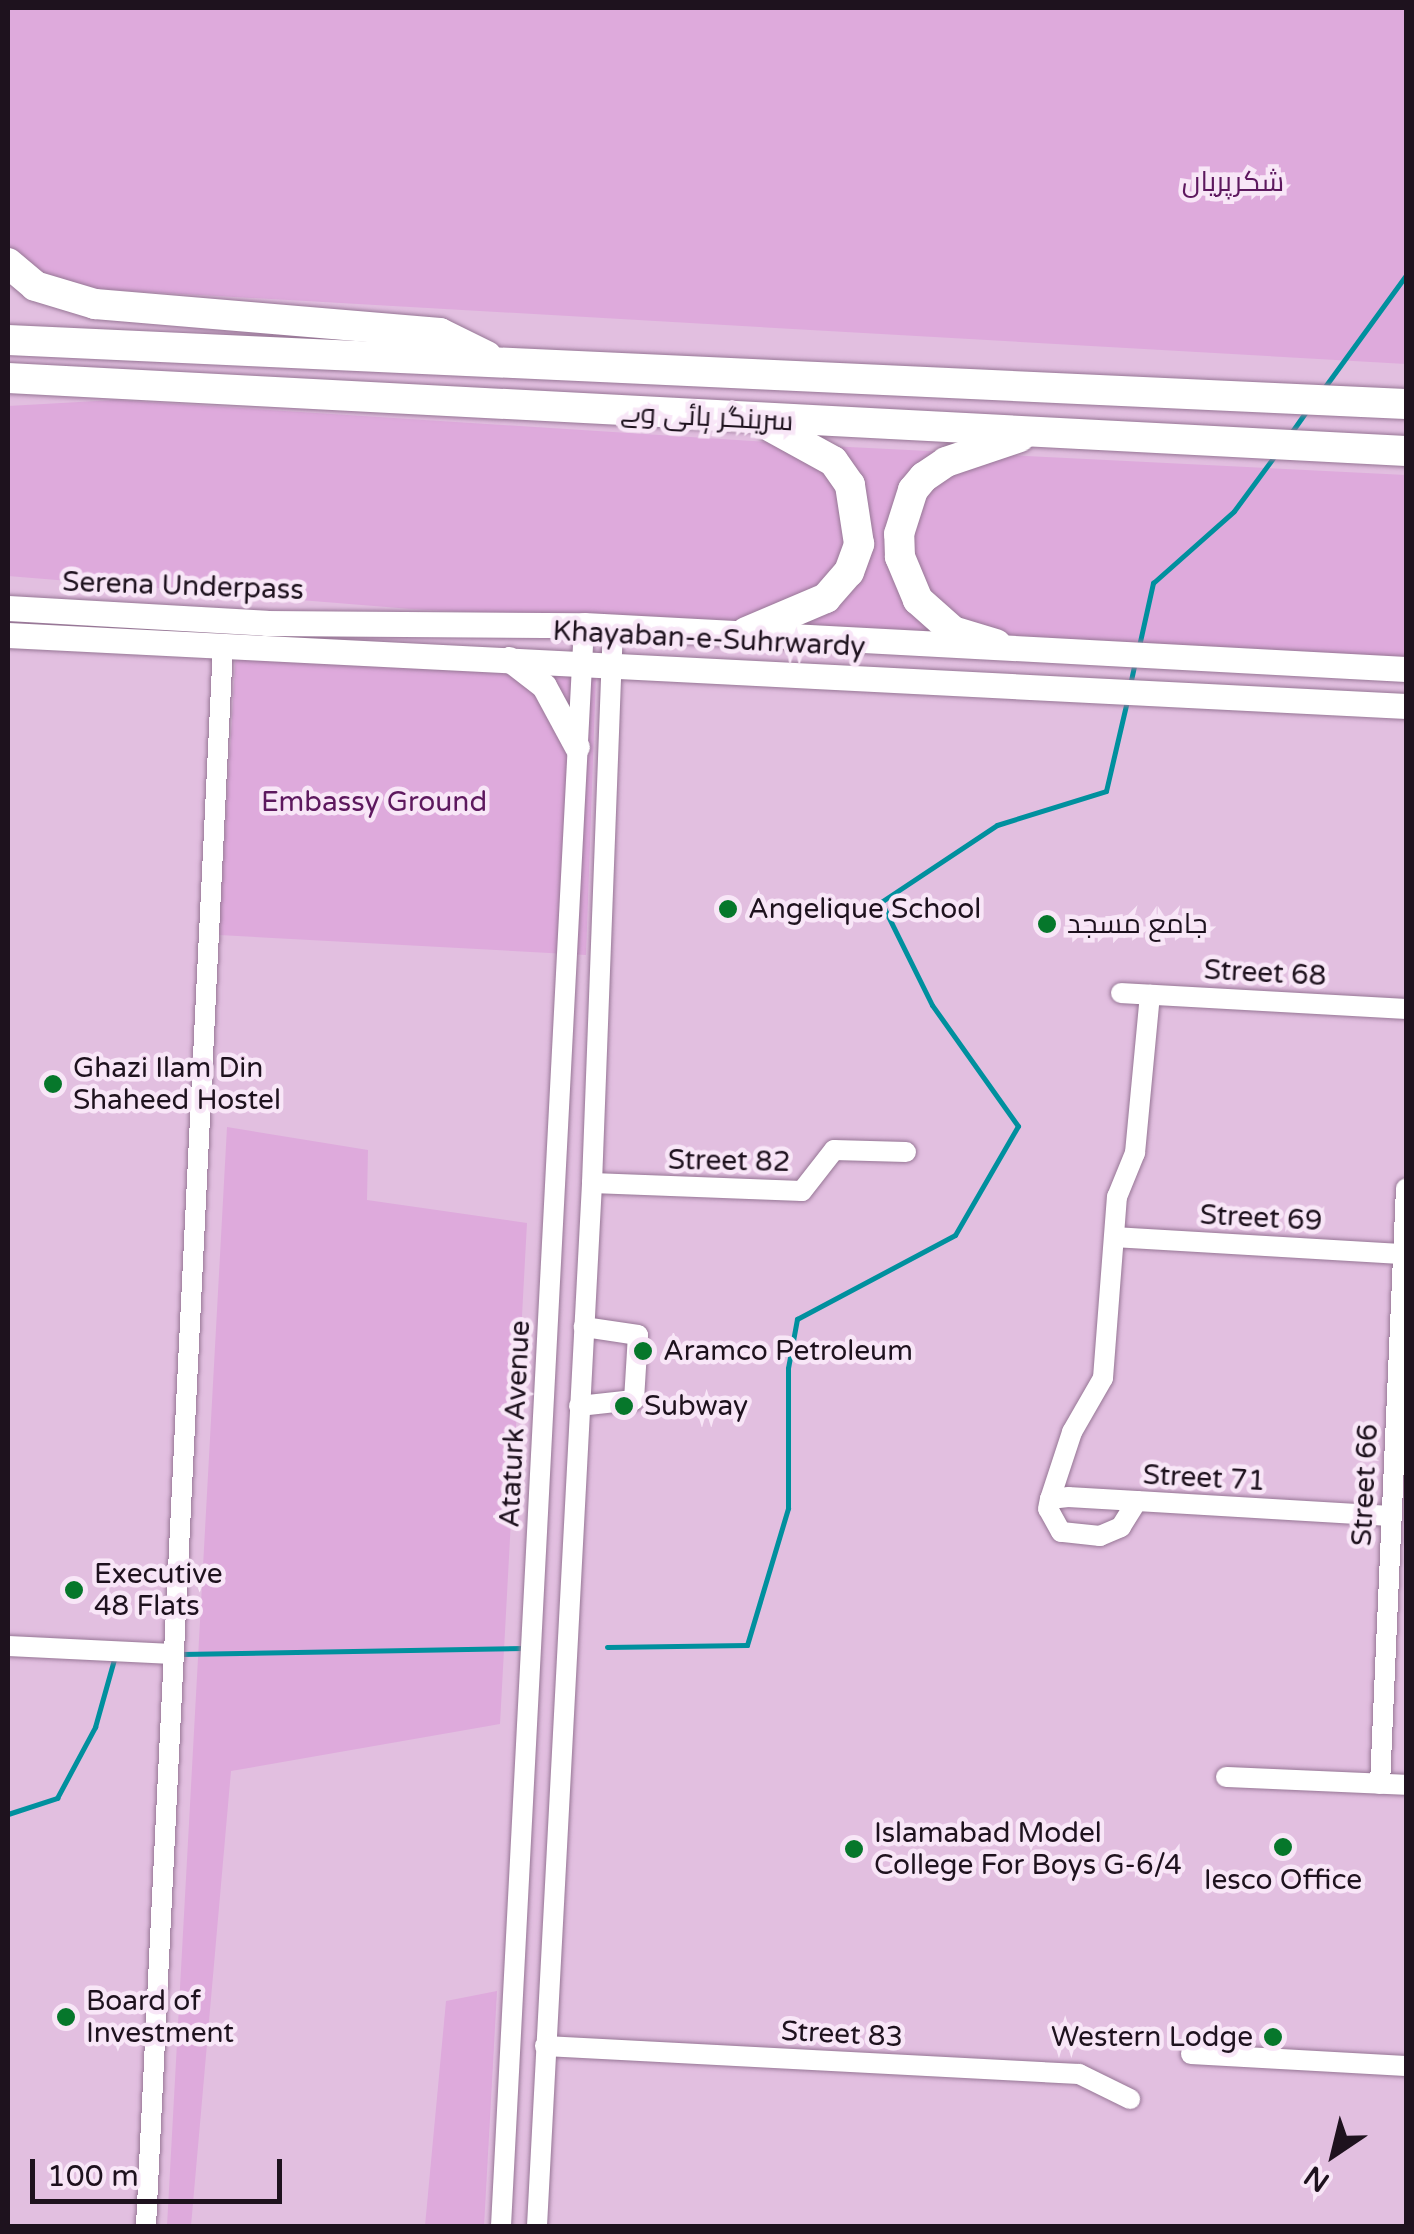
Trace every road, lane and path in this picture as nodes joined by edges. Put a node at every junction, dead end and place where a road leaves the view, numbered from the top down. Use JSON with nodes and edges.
{"nodes":[{"id":1,"x":8,"y":263,"type":"edge"},
{"id":2,"x":8,"y":340,"type":"edge"},
{"id":3,"x":500,"y":362,"type":"junction"},
{"id":4,"x":8,"y":378,"type":"edge"},
{"id":5,"x":60,"y":380,"type":"junction"},
{"id":6,"x":8,"y":392,"type":"edge"},
{"id":7,"x":1406,"y":405,"type":"edge"},
{"id":8,"x":749,"y":420,"type":"junction"},
{"id":9,"x":1037,"y":430,"type":"junction"},
{"id":10,"x":1406,"y":451,"type":"edge"},
{"id":11,"x":8,"y":592,"type":"edge"},
{"id":12,"x":8,"y":608,"type":"edge"},
{"id":13,"x":357,"y":619,"type":"junction"},
{"id":14,"x":584,"y":625,"type":"junction"},
{"id":15,"x":612,"y":627,"type":"junction"},
{"id":16,"x":746,"y":632,"type":"junction"},
{"id":17,"x":8,"y":635,"type":"edge"},
{"id":18,"x":996,"y":644,"type":"junction"},
{"id":19,"x":223,"y":645,"type":"junction"},
{"id":20,"x":507,"y":658,"type":"junction"},
{"id":21,"x":1228,"y":660,"type":"junction"},
{"id":22,"x":582,"y":662,"type":"junction"},
{"id":23,"x":611,"y":663,"type":"junction"},
{"id":24,"x":1406,"y":669,"type":"edge"},
{"id":25,"x":1215,"y":694,"type":"junction"},
{"id":26,"x":1406,"y":706,"type":"edge"},
{"id":27,"x":578,"y":747,"type":"junction"},
{"id":28,"x":1121,"y":993,"type":"dead end"},
{"id":29,"x":1150,"y":995,"type":"junction"},
{"id":30,"x":1406,"y":1009,"type":"edge"},
{"id":31,"x":906,"y":1152,"type":"dead end"},
{"id":32,"x":592,"y":1183,"type":"junction"},
{"id":33,"x":1406,"y":1190,"type":"edge"},
{"id":34,"x":1116,"y":1238,"type":"junction"},
{"id":35,"x":1403,"y":1254,"type":"junction"},
{"id":36,"x":584,"y":1327,"type":"junction"},
{"id":37,"x":1402,"y":1388,"type":"edge"},
{"id":38,"x":578,"y":1406,"type":"junction"},
{"id":39,"x":1050,"y":1499,"type":"junction"},
{"id":40,"x":1137,"y":1501,"type":"junction"},
{"id":41,"x":1392,"y":1516,"type":"junction"},
{"id":42,"x":1397,"y":1610,"type":"edge"},
{"id":43,"x":8,"y":1646,"type":"edge"},
{"id":44,"x":173,"y":1654,"type":"junction"},
{"id":45,"x":1226,"y":1777,"type":"dead end"},
{"id":46,"x":1380,"y":1784,"type":"junction"},
{"id":47,"x":1406,"y":1785,"type":"edge"},
{"id":48,"x":514,"y":1970,"type":"junction"},
{"id":49,"x":548,"y":1970,"type":"junction"},
{"id":50,"x":544,"y":2046,"type":"junction"},
{"id":51,"x":1191,"y":2054,"type":"dead end"},
{"id":52,"x":1406,"y":2066,"type":"edge"},
{"id":53,"x":1130,"y":2099,"type":"dead end"},
{"id":54,"x":146,"y":2226,"type":"edge"},
{"id":55,"x":501,"y":2226,"type":"edge"},
{"id":56,"x":537,"y":2226,"type":"edge"}],
"edges":[{"from":1,"to":3,"type":"highway"},
{"from":2,"to":3,"type":"highway","name":"سرینگر ہائی وے"},
{"from":3,"to":7,"type":"highway","name":"سرینگر ہائی وے"},
{"from":4,"to":5,"type":"highway","name":"سرینگر ہائی وے"},
{"from":5,"to":6,"type":"highway"},
{"from":5,"to":8,"type":"highway","name":"سرینگر ہائی وے"},
{"from":8,"to":9,"type":"highway","name":"سرینگر ہائی وے"},
{"from":8,"to":16,"type":"highway"},
{"from":9,"to":10,"type":"highway","name":"سرینگر ہائی وے"},
{"from":9,"to":18,"type":"highway"},
{"from":11,"to":13,"type":"main road"},
{"from":12,"to":13,"type":"main road","name":"Serena Underpass"},
{"from":13,"to":14,"type":"main road","name":"Khayaban-e-Suhrwardy"},
{"from":14,"to":15,"type":"main road","name":"Khayaban-e-Suhrwardy"},
{"from":14,"to":22,"type":"street","name":"Ataturk Avenue"},
{"from":15,"to":16,"type":"main road","name":"Khayaban-e-Suhrwardy"},
{"from":15,"to":23,"type":"street"},
{"from":16,"to":18,"type":"main road","name":"Khayaban-e-Suhrwardy"},
{"from":17,"to":19,"type":"main road","name":"Khayaban-e-Suhrwardy"},
{"from":18,"to":21,"type":"main road","name":"Khayaban-e-Suhrwardy"},
{"from":19,"to":20,"type":"main road","name":"Khayaban-e-Suhrwardy"},
{"from":19,"to":44,"type":"street"},
{"from":20,"to":22,"type":"main road","name":"Khayaban-e-Suhrwardy"},
{"from":20,"to":27,"type":"main road"},
{"from":21,"to":24,"type":"main road","name":"Khayaban-e-Suhrwardy"},
{"from":21,"to":25,"type":"main road"},
{"from":22,"to":23,"type":"main road","name":"Khayaban-e-Suhrwardy"},
{"from":22,"to":27,"type":"street","name":"Ataturk Avenue"},
{"from":23,"to":25,"type":"main road","name":"Khayaban-e-Suhrwardy"},
{"from":23,"to":32,"type":"street"},
{"from":25,"to":26,"type":"main road","name":"Khayaban-e-Suhrwardy"},
{"from":27,"to":48,"type":"street","name":"Ataturk Avenue"},
{"from":28,"to":29,"type":"street","name":"Street 68"},
{"from":29,"to":30,"type":"street","name":"Street 68"},
{"from":29,"to":34,"type":"street"},
{"from":31,"to":32,"type":"street","name":"Street 82"},
{"from":32,"to":36,"type":"street"},
{"from":33,"to":35,"type":"street","name":"Street 66"},
{"from":34,"to":35,"type":"street","name":"Street 69"},
{"from":34,"to":39,"type":"street"},
{"from":35,"to":37,"type":"street","name":"Street 66"},
{"from":36,"to":38,"type":"street"},
{"from":36,"to":38,"type":"street"},
{"from":37,"to":41,"type":"street","name":"Street 66"},
{"from":38,"to":49,"type":"street"},
{"from":39,"to":40,"type":"street","name":"Street 71"},
{"from":39,"to":40,"type":"street"},
{"from":40,"to":41,"type":"street","name":"Street 71"},
{"from":41,"to":42,"type":"street","name":"Street 66"},
{"from":42,"to":46,"type":"street","name":"Street 66"},
{"from":43,"to":44,"type":"street"},
{"from":44,"to":54,"type":"street"},
{"from":45,"to":46,"type":"street"},
{"from":46,"to":47,"type":"street"},
{"from":48,"to":49,"type":"street"},
{"from":48,"to":55,"type":"street","name":"Ataturk Avenue"},
{"from":49,"to":50,"type":"street"},
{"from":50,"to":53,"type":"street","name":"Street 83"},
{"from":50,"to":56,"type":"street"},
{"from":51,"to":52,"type":"street"}]}
